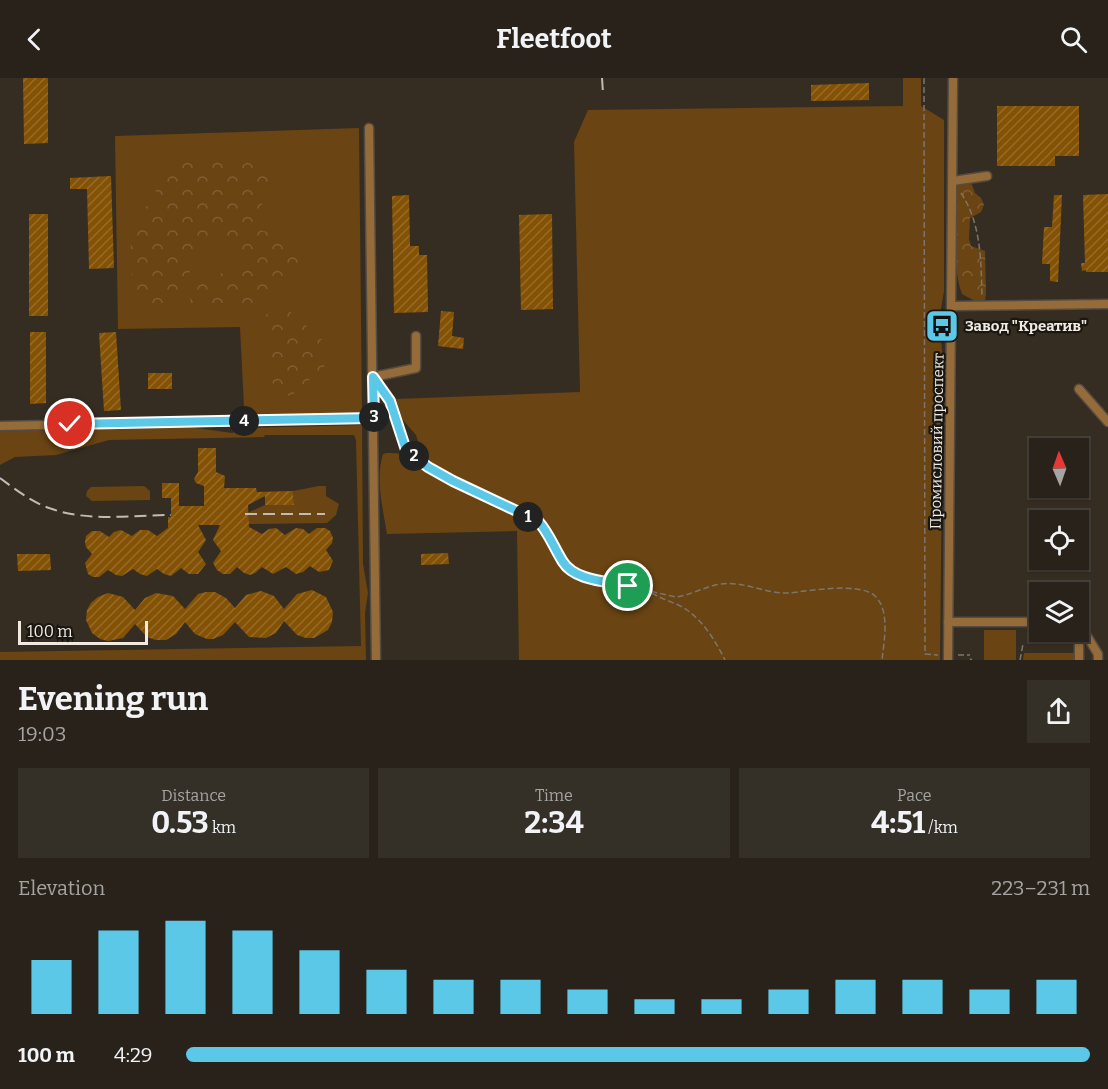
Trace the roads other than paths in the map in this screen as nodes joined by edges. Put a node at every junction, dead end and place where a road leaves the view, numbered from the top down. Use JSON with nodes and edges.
{"nodes":[{"id":1,"x":953,"y":78,"type":"edge"},
{"id":2,"x":369,"y":128,"type":"dead end"},
{"id":3,"x":987,"y":176,"type":"dead end"},
{"id":4,"x":953,"y":181,"type":"junction"},
{"id":5,"x":1108,"y":304,"type":"edge"},
{"id":6,"x":952,"y":306,"type":"junction"},
{"id":7,"x":417,"y":336,"type":"dead end"},
{"id":8,"x":373,"y":377,"type":"junction"},
{"id":9,"x":1079,"y":389,"type":"dead end"},
{"id":10,"x":374,"y":418,"type":"junction"},
{"id":11,"x":1108,"y":422,"type":"edge"},
{"id":12,"x":0,"y":426,"type":"edge"},
{"id":13,"x":948,"y":622,"type":"junction"},
{"id":14,"x":1029,"y":622,"type":"edge"},
{"id":15,"x":1089,"y":639,"type":"edge"},
{"id":16,"x":1079,"y":642,"type":"edge"},
{"id":17,"x":948,"y":657,"type":"edge"},
{"id":18,"x":376,"y":660,"type":"edge"},
{"id":19,"x":1079,"y":660,"type":"edge"},
{"id":20,"x":1098,"y":660,"type":"edge"}],
"edges":[{"from":1,"to":4,"type":"street","name":"Промисловий проспект"},
{"from":2,"to":8,"type":"street"},
{"from":3,"to":4,"type":"street"},
{"from":4,"to":6,"type":"street","name":"Промисловий проспект"},
{"from":5,"to":6,"type":"street"},
{"from":6,"to":13,"type":"street","name":"Промисловий проспект"},
{"from":7,"to":8,"type":"street"},
{"from":8,"to":10,"type":"street"},
{"from":9,"to":11,"type":"street"},
{"from":10,"to":12,"type":"street"},
{"from":10,"to":18,"type":"street"},
{"from":13,"to":14,"type":"street"},
{"from":13,"to":17,"type":"street","name":"Промисловий проспект"},
{"from":15,"to":20,"type":"street"},
{"from":16,"to":19,"type":"street"}]}
